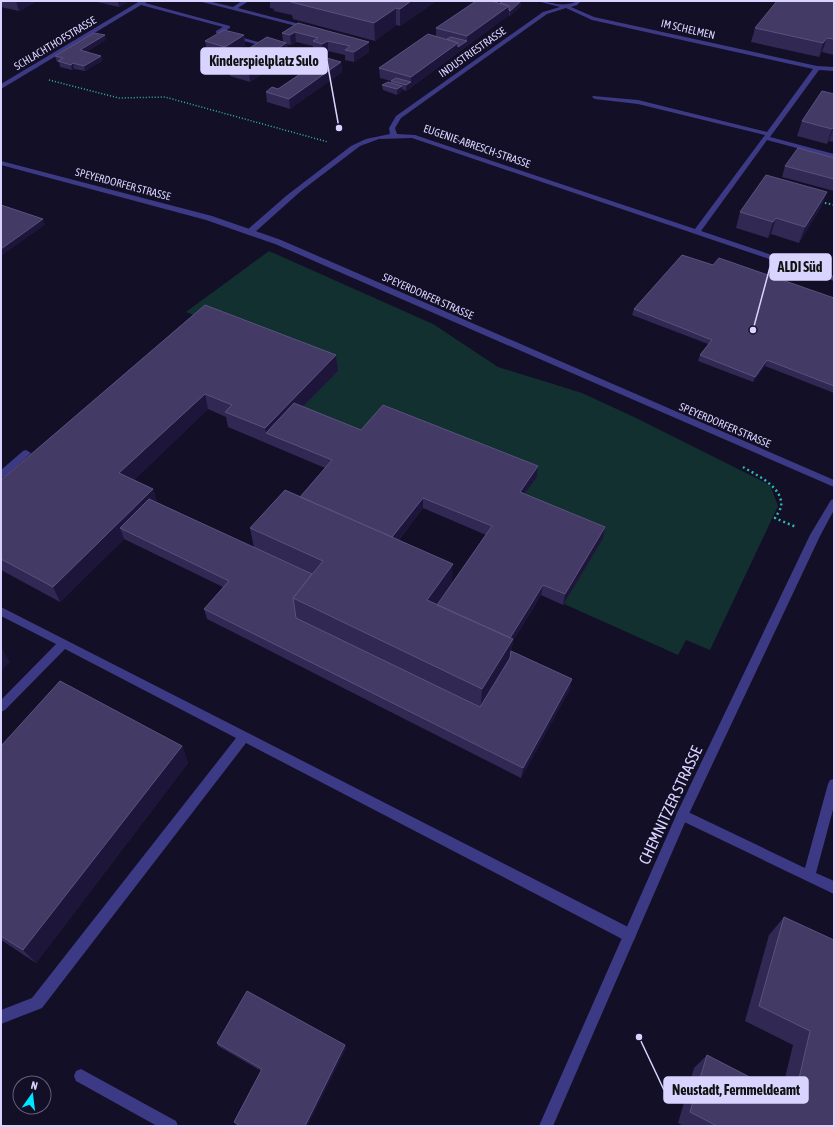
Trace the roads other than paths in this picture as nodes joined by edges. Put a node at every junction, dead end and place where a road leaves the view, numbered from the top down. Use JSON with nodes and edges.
{"nodes":[{"id":1,"x":201,"y":1,"type":"edge"},
{"id":2,"x":246,"y":1,"type":"edge"},
{"id":3,"x":540,"y":1,"type":"edge"},
{"id":4,"x":578,"y":1,"type":"edge"},
{"id":5,"x":142,"y":2,"type":"edge"},
{"id":6,"x":565,"y":6,"type":"junction"},
{"id":7,"x":234,"y":9,"type":"junction"},
{"id":8,"x":311,"y":28,"type":"edge"},
{"id":9,"x":329,"y":63,"type":"edge"},
{"id":10,"x":817,"y":68,"type":"junction"},
{"id":11,"x":834,"y":69,"type":"edge"},
{"id":12,"x":1,"y":87,"type":"edge"},
{"id":13,"x":595,"y":97,"type":"dead end"},
{"id":14,"x":394,"y":135,"type":"junction"},
{"id":15,"x":767,"y":136,"type":"junction"},
{"id":16,"x":834,"y":156,"type":"edge"},
{"id":17,"x":1,"y":163,"type":"edge"},
{"id":18,"x":250,"y":232,"type":"junction"},
{"id":19,"x":696,"y":233,"type":"junction"},
{"id":20,"x":834,"y":279,"type":"edge"},
{"id":21,"x":26,"y":453,"type":"dead end"},
{"id":22,"x":1,"y":475,"type":"edge"},
{"id":23,"x":834,"y":484,"type":"edge"},
{"id":24,"x":834,"y":502,"type":"edge"},
{"id":25,"x":1,"y":611,"type":"edge"},
{"id":26,"x":64,"y":643,"type":"junction"},
{"id":27,"x":1,"y":707,"type":"edge"},
{"id":28,"x":245,"y":736,"type":"junction"},
{"id":29,"x":834,"y":784,"type":"edge"},
{"id":30,"x":682,"y":816,"type":"junction"},
{"id":31,"x":809,"y":876,"type":"junction"},
{"id":32,"x":834,"y":888,"type":"edge"},
{"id":33,"x":629,"y":935,"type":"junction"},
{"id":34,"x":1,"y":1017,"type":"edge"},
{"id":35,"x":81,"y":1076,"type":"dead end"},
{"id":36,"x":171,"y":1126,"type":"edge"},
{"id":37,"x":546,"y":1126,"type":"edge"}],
"edges":[{"from":1,"to":7,"type":"street"},
{"from":2,"to":7,"type":"street"},
{"from":3,"to":6,"type":"street","name":"IM SCHELMEN"},
{"from":4,"to":6,"type":"street","name":"INDUSTRIESTRASSE"},
{"from":5,"to":9,"type":"street","name":"SCHLACHTHOFSTRASSE"},
{"from":5,"to":12,"type":"street","name":"SCHLACHTHOFSTRASSE"},
{"from":6,"to":10,"type":"street","name":"IM SCHELMEN"},
{"from":6,"to":14,"type":"street","name":"INDUSTRIESTRASSE"},
{"from":7,"to":8,"type":"street"},
{"from":10,"to":11,"type":"street","name":"IM SCHELMEN"},
{"from":10,"to":15,"type":"street"},
{"from":13,"to":15,"type":"street"},
{"from":14,"to":18,"type":"street","name":"EUGENIE-ABRESCH-STRASSE"},
{"from":14,"to":19,"type":"street","name":"EUGENIE-ABRESCH-STRASSE"},
{"from":15,"to":16,"type":"street"},
{"from":15,"to":19,"type":"street"},
{"from":17,"to":18,"type":"street","name":"SPEYERDORFER STRASSE"},
{"from":18,"to":23,"type":"street","name":"SPEYERDORFER STRASSE"},
{"from":19,"to":20,"type":"street","name":"EUGENIE-ABRESCH-STRASSE"},
{"from":21,"to":22,"type":"street"},
{"from":24,"to":30,"type":"street","name":"CHEMNITZER STRASSE"},
{"from":25,"to":26,"type":"street"},
{"from":26,"to":27,"type":"street"},
{"from":26,"to":28,"type":"street"},
{"from":28,"to":33,"type":"street"},
{"from":28,"to":34,"type":"street"},
{"from":29,"to":31,"type":"street"},
{"from":30,"to":31,"type":"street"},
{"from":30,"to":33,"type":"street","name":"CHEMNITZER STRASSE"},
{"from":31,"to":32,"type":"street"},
{"from":33,"to":37,"type":"street","name":"CHEMNITZER STRASSE"},
{"from":35,"to":36,"type":"street"}]}
